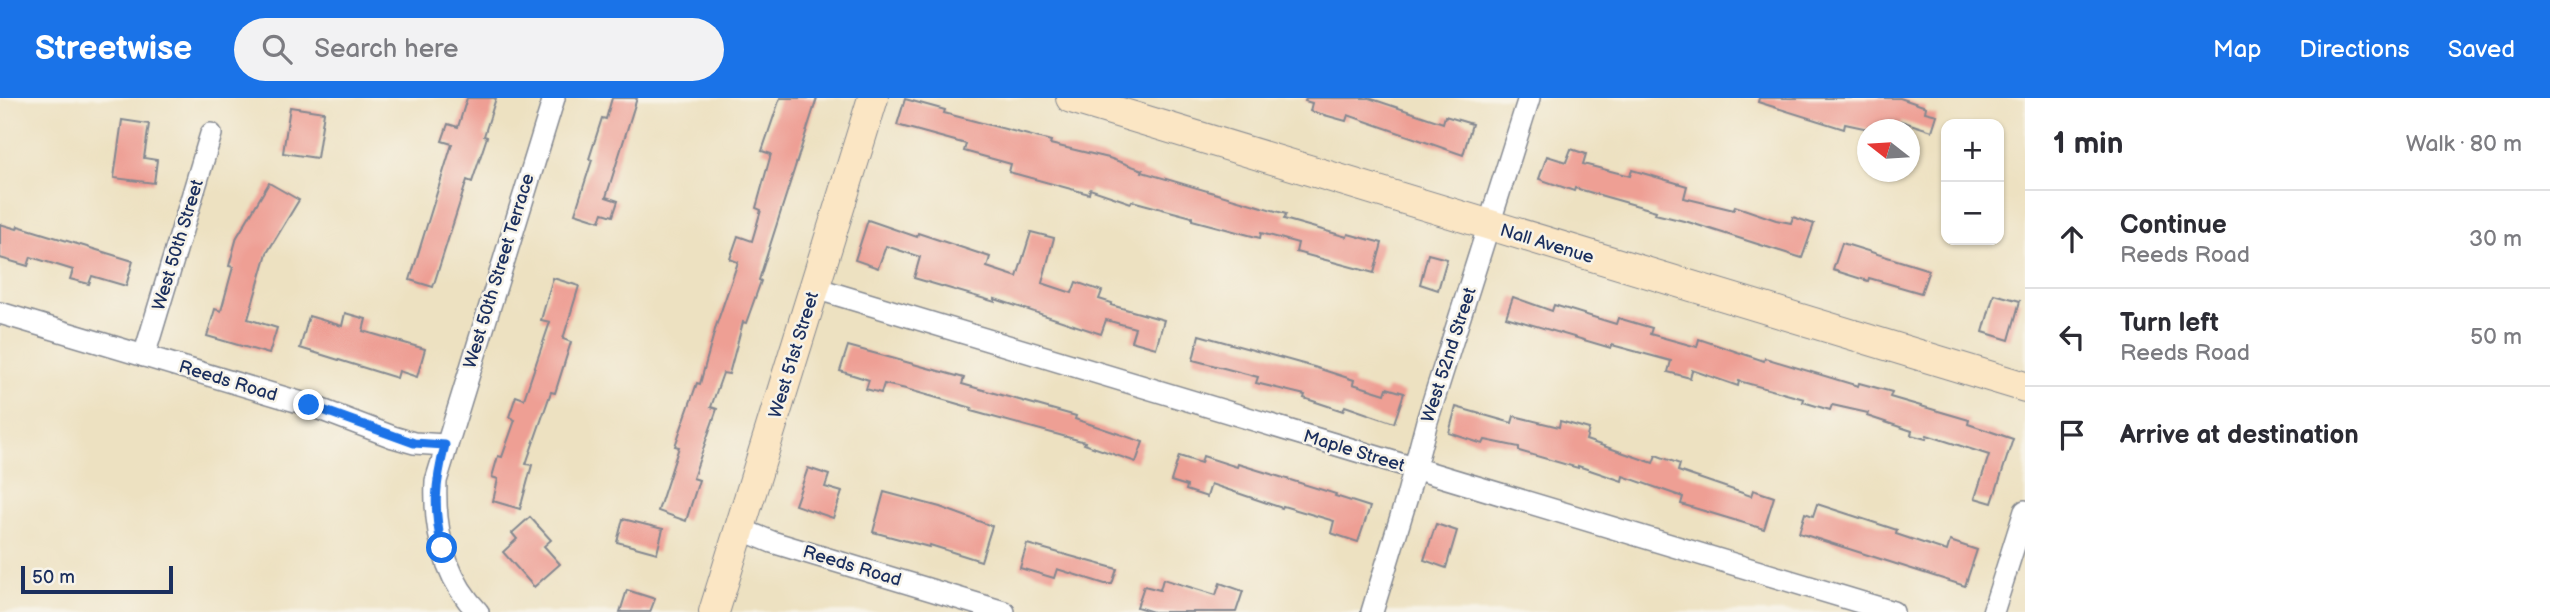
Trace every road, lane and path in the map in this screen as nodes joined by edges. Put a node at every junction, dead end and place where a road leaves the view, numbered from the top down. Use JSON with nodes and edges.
{"nodes":[{"id":1,"x":554,"y":98,"type":"edge"},
{"id":2,"x":873,"y":98,"type":"edge"},
{"id":3,"x":1071,"y":98,"type":"edge"},
{"id":4,"x":1529,"y":98,"type":"edge"},
{"id":5,"x":211,"y":134,"type":"dead end"},
{"id":6,"x":1490,"y":227,"type":"junction"},
{"id":7,"x":815,"y":288,"type":"junction"},
{"id":8,"x":0,"y":313,"type":"edge"},
{"id":9,"x":144,"y":356,"type":"junction"},
{"id":10,"x":2025,"y":387,"type":"edge"},
{"id":11,"x":445,"y":445,"type":"junction"},
{"id":12,"x":1413,"y":469,"type":"junction"},
{"id":13,"x":2025,"y":511,"type":"edge"},
{"id":14,"x":740,"y":529,"type":"junction"},
{"id":15,"x":478,"y":612,"type":"edge"},
{"id":16,"x":713,"y":612,"type":"edge"},
{"id":17,"x":1004,"y":612,"type":"edge"},
{"id":18,"x":1371,"y":612,"type":"edge"},
{"id":19,"x":1893,"y":612,"type":"edge"},
{"id":20,"x":1993,"y":612,"type":"edge"}],
"edges":[{"from":1,"to":11,"type":"street","name":"West 50th Street Terrace"},
{"from":2,"to":7,"type":"street","name":"West 51st Street"},
{"from":3,"to":6,"type":"street","name":"Nall Avenue"},
{"from":4,"to":6,"type":"street","name":"West 52nd Street"},
{"from":5,"to":9,"type":"street","name":"West 50th Street"},
{"from":6,"to":10,"type":"street","name":"Nall Avenue"},
{"from":6,"to":12,"type":"street","name":"West 52nd Street"},
{"from":7,"to":12,"type":"street","name":"Maple Street"},
{"from":7,"to":14,"type":"street","name":"West 51st Street"},
{"from":8,"to":9,"type":"street","name":"Reeds Road"},
{"from":9,"to":11,"type":"street","name":"Reeds Road"},
{"from":11,"to":15,"type":"street"},
{"from":12,"to":18,"type":"street","name":"West 52nd Street"},
{"from":12,"to":19,"type":"street","name":"Maple Street"},
{"from":13,"to":20,"type":"street"},
{"from":14,"to":16,"type":"street","name":"West 51st Street"},
{"from":14,"to":17,"type":"street","name":"Reeds Road"}]}
